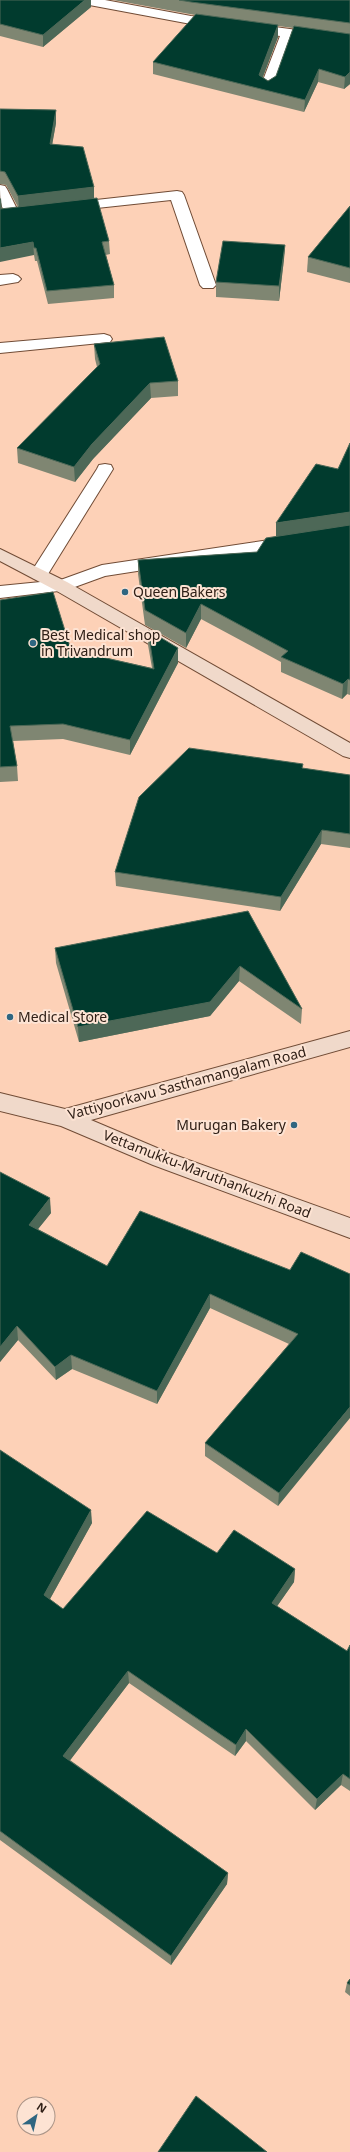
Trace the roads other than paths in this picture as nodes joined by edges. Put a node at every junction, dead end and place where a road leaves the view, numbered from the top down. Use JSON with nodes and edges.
{"nodes":[{"id":1,"x":84,"y":0,"type":"edge"},
{"id":2,"x":287,"y":34,"type":"junction"},
{"id":3,"x":350,"y":41,"type":"edge"},
{"id":4,"x":267,"y":88,"type":"edge"},
{"id":5,"x":0,"y":189,"type":"edge"},
{"id":6,"x":59,"y":208,"type":"edge"},
{"id":7,"x":28,"y":213,"type":"edge"},
{"id":8,"x":6,"y":216,"type":"edge"},
{"id":9,"x":208,"y":285,"type":"dead end"},
{"id":10,"x":104,"y":339,"type":"dead end"},
{"id":11,"x":0,"y":348,"type":"edge"},
{"id":12,"x":105,"y":469,"type":"dead end"},
{"id":13,"x":350,"y":533,"type":"edge"},
{"id":14,"x":0,"y":554,"type":"edge"},
{"id":15,"x":39,"y":574,"type":"junction"},
{"id":16,"x":61,"y":586,"type":"junction"},
{"id":17,"x":0,"y":592,"type":"edge"},
{"id":18,"x":350,"y":751,"type":"edge"},
{"id":19,"x":350,"y":1039,"type":"edge"},
{"id":20,"x":0,"y":1102,"type":"edge"},
{"id":21,"x":65,"y":1118,"type":"junction"},
{"id":22,"x":350,"y":1228,"type":"edge"}],
"edges":[{"from":1,"to":2,"type":"street"},
{"from":2,"to":3,"type":"street"},
{"from":2,"to":4,"type":"street"},
{"from":5,"to":8,"type":"street"},
{"from":6,"to":9,"type":"street"},
{"from":7,"to":8,"type":"street"},
{"from":10,"to":11,"type":"street"},
{"from":12,"to":15,"type":"street"},
{"from":13,"to":16,"type":"street"},
{"from":14,"to":15,"type":"main road"},
{"from":15,"to":16,"type":"main road"},
{"from":16,"to":17,"type":"street"},
{"from":16,"to":18,"type":"main road"},
{"from":19,"to":21,"type":"main road","name":"Vattiyoorkavu Sasthamangalam Road"},
{"from":20,"to":21,"type":"main road","name":"Vattiyoorkavu Sasthamangalam Road"},
{"from":21,"to":22,"type":"main road","name":"Vettamukku-Maruthankuzhi Road"}]}
